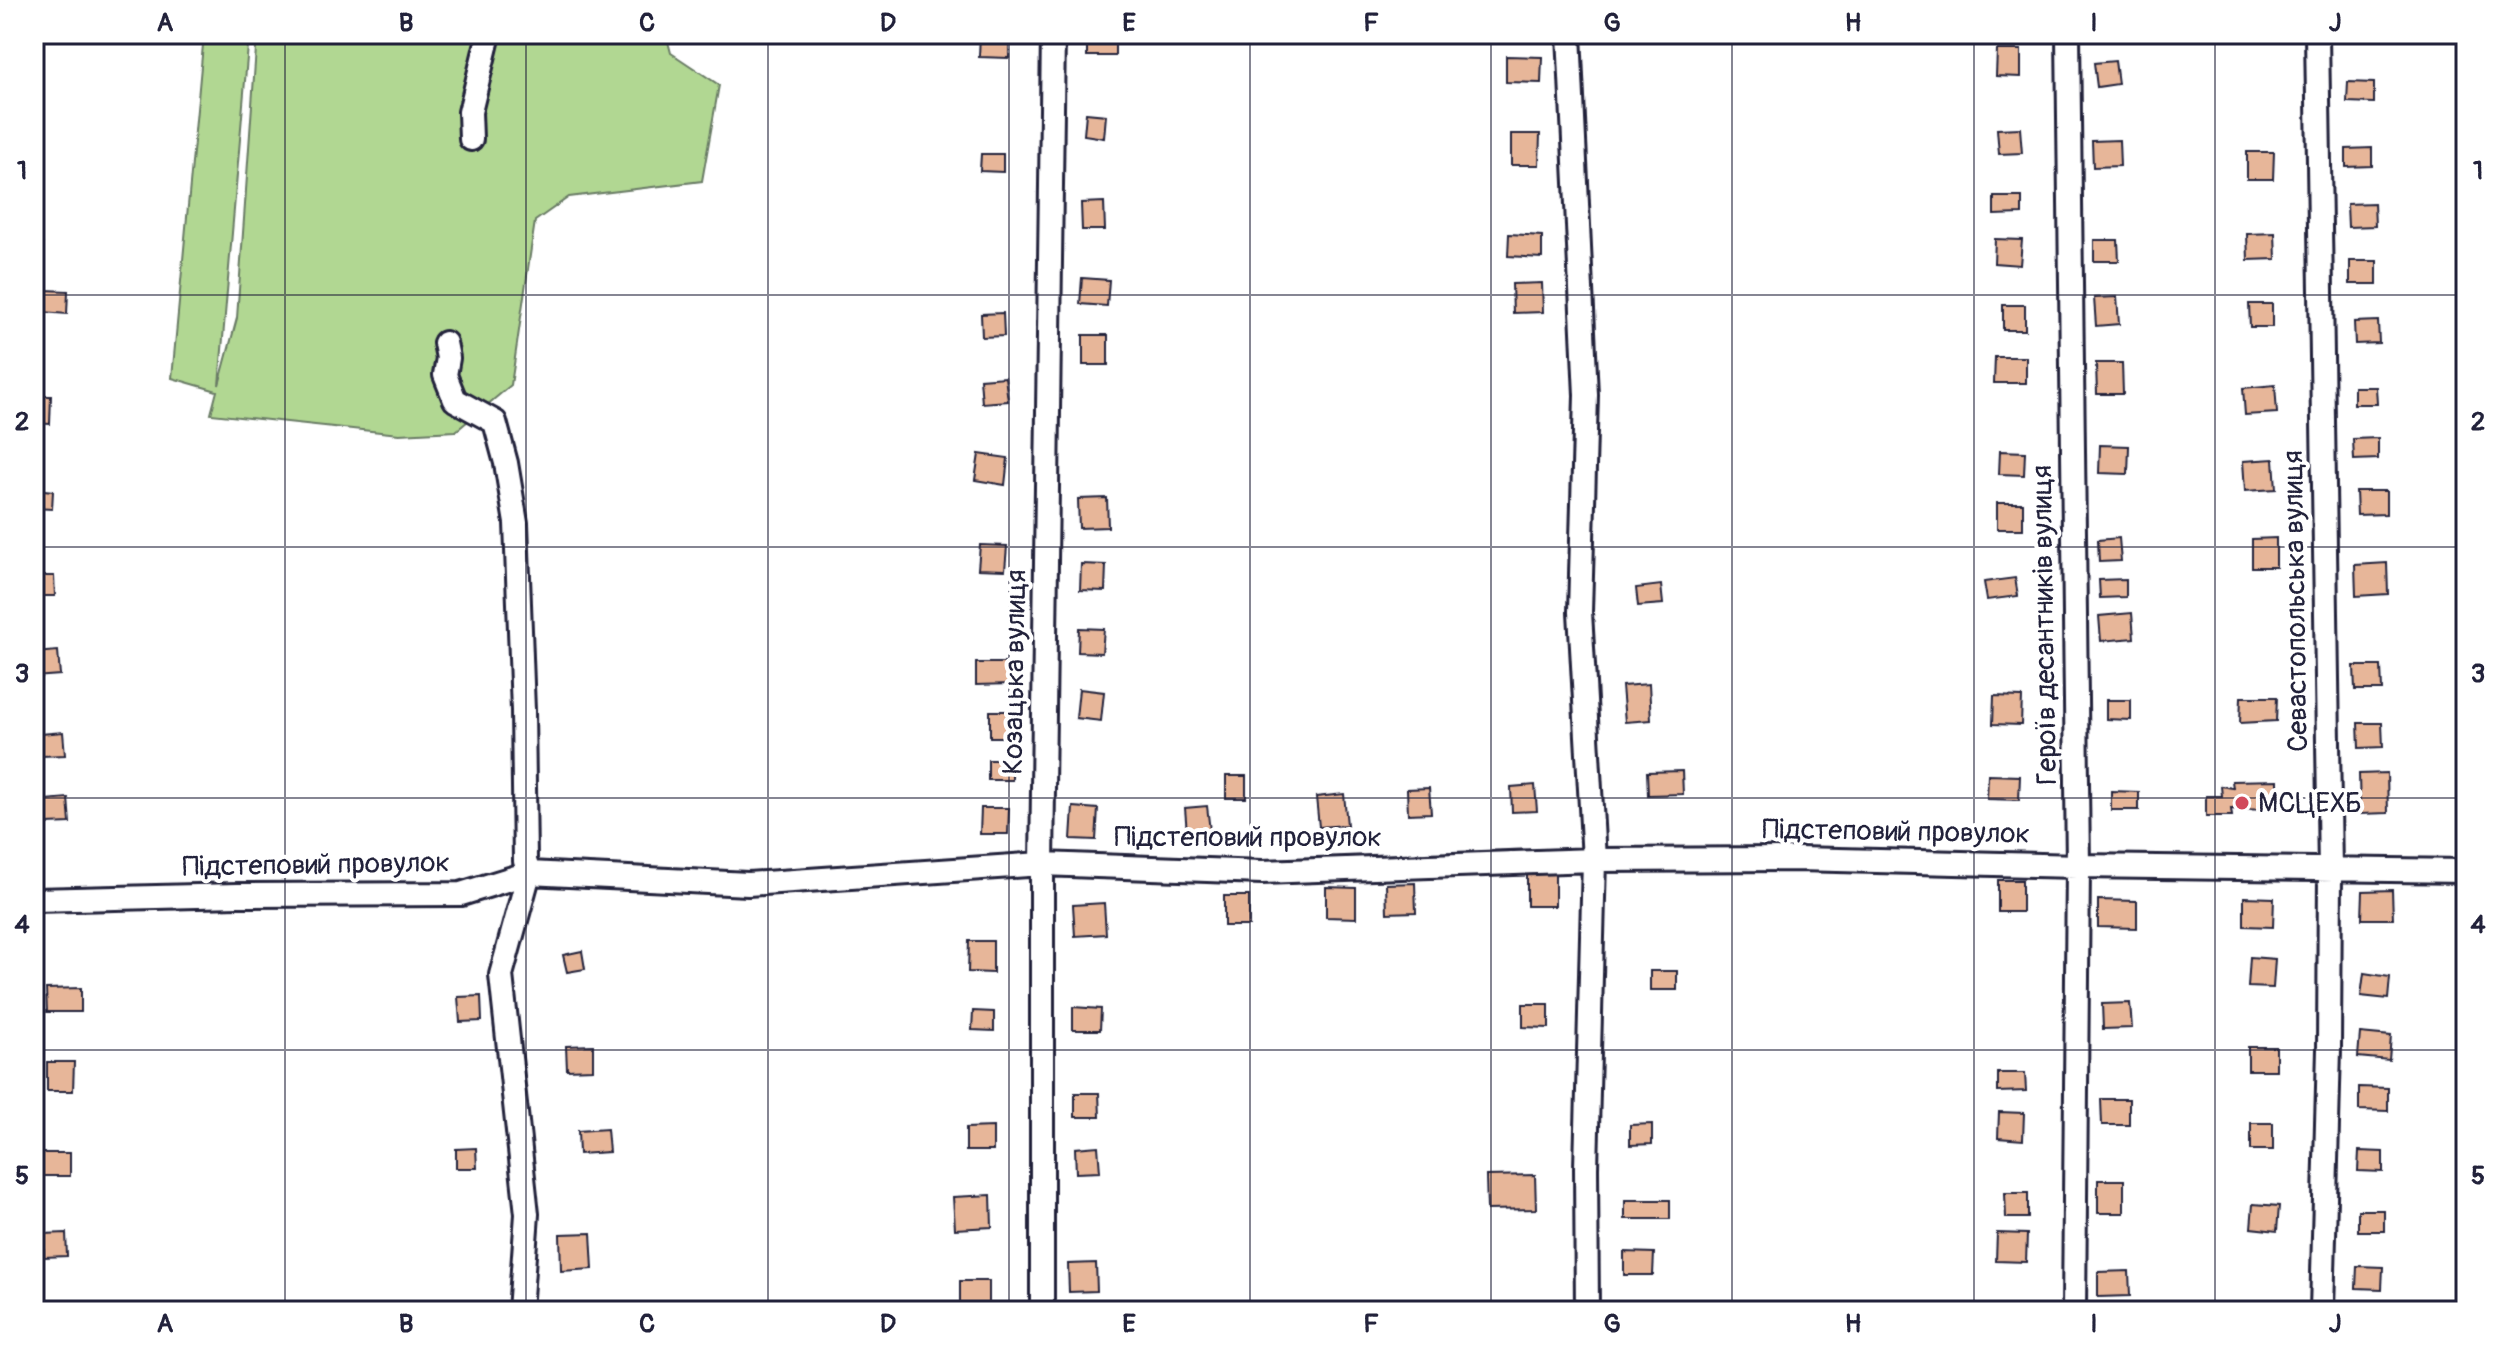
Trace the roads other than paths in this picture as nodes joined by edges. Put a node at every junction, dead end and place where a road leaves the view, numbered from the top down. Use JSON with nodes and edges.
{"nodes":[{"id":1,"x":489,"y":34,"type":"edge"},
{"id":2,"x":1053,"y":34,"type":"edge"},
{"id":3,"x":1569,"y":34,"type":"edge"},
{"id":4,"x":2068,"y":34,"type":"edge"},
{"id":5,"x":2317,"y":34,"type":"edge"},
{"id":6,"x":471,"y":139,"type":"dead end"},
{"id":7,"x":445,"y":343,"type":"dead end"},
{"id":8,"x":1594,"y":860,"type":"junction"},
{"id":9,"x":1042,"y":864,"type":"junction"},
{"id":10,"x":2078,"y":866,"type":"junction"},
{"id":11,"x":2330,"y":871,"type":"junction"},
{"id":12,"x":2466,"y":871,"type":"edge"},
{"id":13,"x":529,"y":873,"type":"junction"},
{"id":14,"x":34,"y":900,"type":"edge"},
{"id":15,"x":520,"y":1311,"type":"edge"},
{"id":16,"x":1042,"y":1311,"type":"edge"},
{"id":17,"x":1587,"y":1311,"type":"edge"},
{"id":18,"x":2074,"y":1311,"type":"edge"},
{"id":19,"x":2322,"y":1311,"type":"edge"}],
"edges":[{"from":1,"to":6,"type":"street"},
{"from":2,"to":9,"type":"street","name":"Козацька вулиця"},
{"from":3,"to":8,"type":"street"},
{"from":4,"to":10,"type":"street","name":"Героїв десантників вулиця"},
{"from":5,"to":11,"type":"street","name":"Севастопольська вулиця"},
{"from":7,"to":13,"type":"street"},
{"from":8,"to":9,"type":"street","name":"Підстеповий провулок"},
{"from":8,"to":10,"type":"street","name":"Підстеповий провулок"},
{"from":8,"to":17,"type":"street"},
{"from":9,"to":13,"type":"street","name":"Підстеповий провулок"},
{"from":9,"to":16,"type":"street","name":"Козацька вулиця"},
{"from":10,"to":11,"type":"street","name":"Підстеповий провулок"},
{"from":10,"to":18,"type":"street","name":"Героїв десантників вулиця"},
{"from":11,"to":12,"type":"street","name":"Підстеповий провулок"},
{"from":11,"to":19,"type":"street","name":"Севастопольська вулиця"},
{"from":13,"to":14,"type":"street","name":"Підстеповий провулок"},
{"from":13,"to":15,"type":"street"}]}
